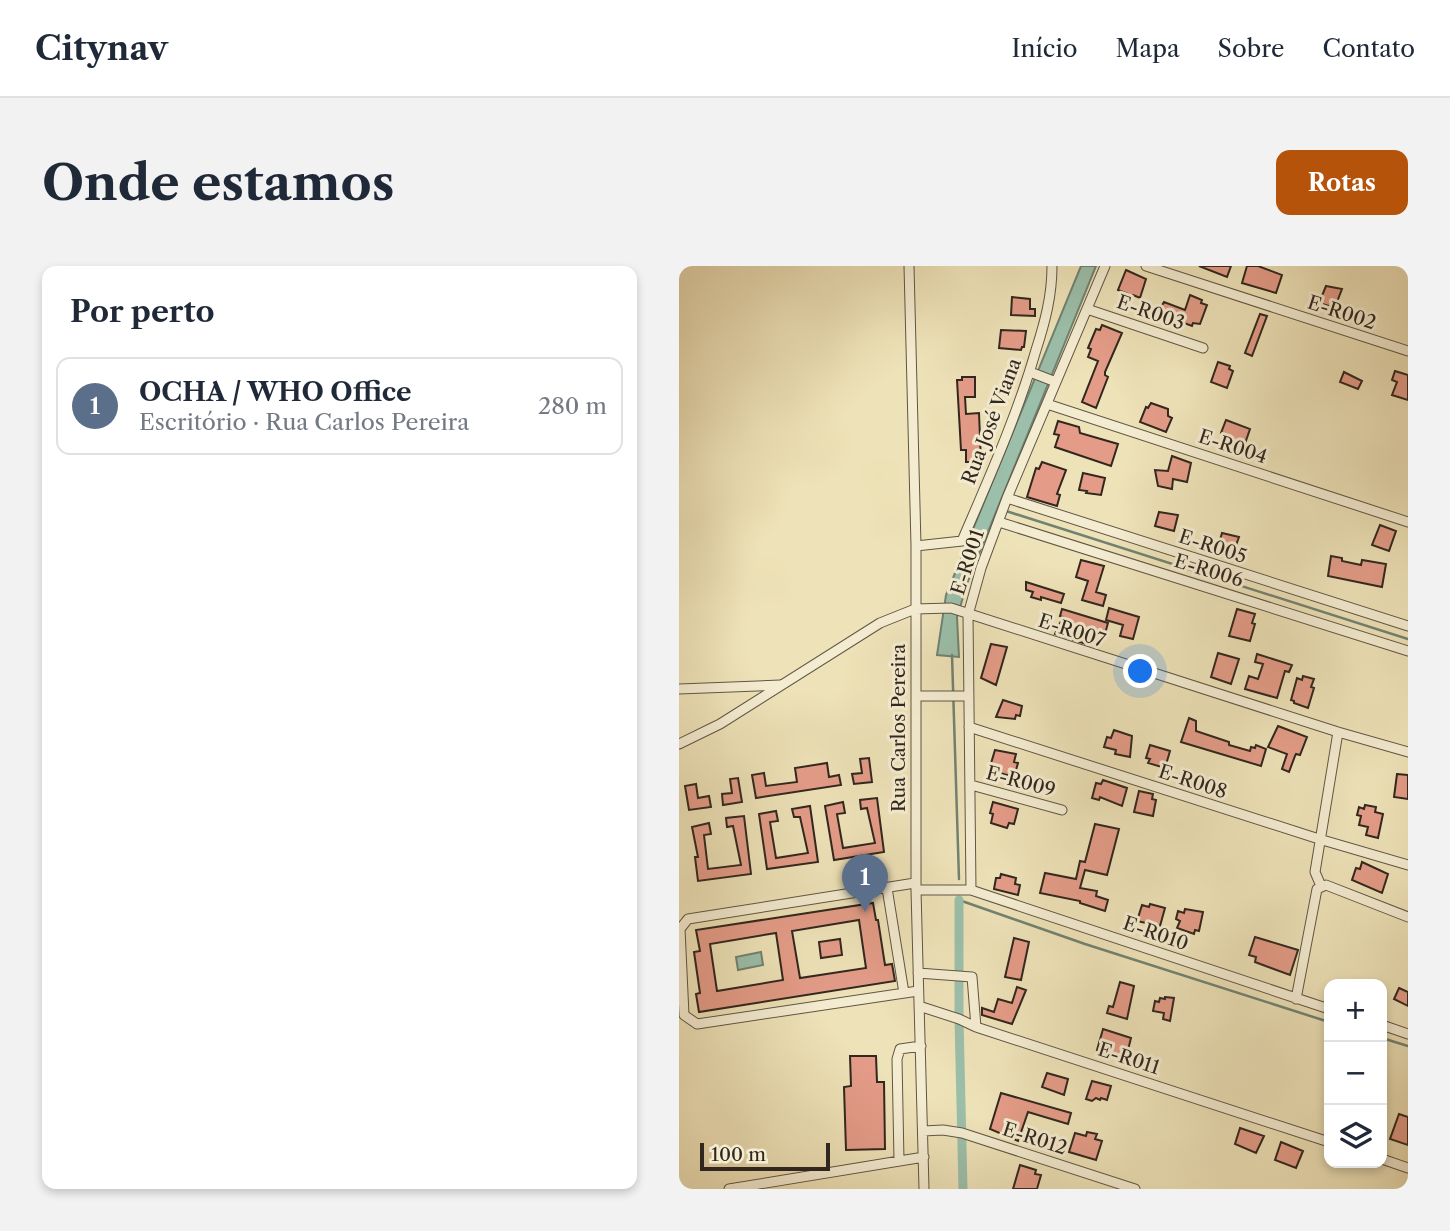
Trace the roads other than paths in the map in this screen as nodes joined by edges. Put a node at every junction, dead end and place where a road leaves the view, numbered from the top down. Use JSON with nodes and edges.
{"nodes":[{"id":1,"x":909,"y":266,"type":"edge"},
{"id":2,"x":1052,"y":266,"type":"edge"},
{"id":3,"x":1105,"y":266,"type":"edge"},
{"id":4,"x":1146,"y":266,"type":"edge"},
{"id":5,"x":1087,"y":309,"type":"junction"},
{"id":6,"x":1203,"y":348,"type":"dead end"},
{"id":7,"x":1408,"y":351,"type":"edge"},
{"id":8,"x":1030,"y":372,"type":"junction"},
{"id":9,"x":1056,"y":382,"type":"junction"},
{"id":10,"x":1047,"y":404,"type":"junction"},
{"id":11,"x":1007,"y":498,"type":"junction"},
{"id":12,"x":999,"y":522,"type":"junction"},
{"id":13,"x":1408,"y":522,"type":"edge"},
{"id":14,"x":916,"y":546,"type":"junction"},
{"id":15,"x":915,"y":609,"type":"junction"},
{"id":16,"x":968,"y":615,"type":"junction"},
{"id":17,"x":1408,"y":626,"type":"edge"},
{"id":18,"x":1408,"y":651,"type":"edge"},
{"id":19,"x":782,"y":685,"type":"junction"},
{"id":20,"x":679,"y":689,"type":"edge"},
{"id":21,"x":916,"y":696,"type":"junction"},
{"id":22,"x":969,"y":696,"type":"junction"},
{"id":23,"x":969,"y":727,"type":"junction"},
{"id":24,"x":1338,"y":732,"type":"junction"},
{"id":25,"x":679,"y":744,"type":"edge"},
{"id":26,"x":1408,"y":752,"type":"edge"},
{"id":27,"x":971,"y":785,"type":"junction"},
{"id":28,"x":1062,"y":810,"type":"dead end"},
{"id":29,"x":1319,"y":839,"type":"junction"},
{"id":30,"x":1408,"y":865,"type":"edge"},
{"id":31,"x":916,"y":886,"type":"junction"},
{"id":32,"x":1321,"y":886,"type":"junction"},
{"id":33,"x":887,"y":888,"type":"junction"},
{"id":34,"x":971,"y":890,"type":"junction"},
{"id":35,"x":1408,"y":917,"type":"edge"},
{"id":36,"x":918,"y":973,"type":"junction"},
{"id":37,"x":918,"y":991,"type":"junction"},
{"id":38,"x":904,"y":993,"type":"junction"},
{"id":39,"x":1296,"y":999,"type":"junction"},
{"id":40,"x":919,"y":1006,"type":"junction"},
{"id":41,"x":1324,"y":1007,"type":"edge"},
{"id":42,"x":976,"y":1027,"type":"junction"},
{"id":43,"x":1387,"y":1028,"type":"edge"},
{"id":44,"x":1408,"y":1034,"type":"edge"},
{"id":45,"x":921,"y":1046,"type":"junction"},
{"id":46,"x":923,"y":1131,"type":"junction"},
{"id":47,"x":1324,"y":1140,"type":"edge"},
{"id":48,"x":924,"y":1157,"type":"junction"},
{"id":49,"x":899,"y":1161,"type":"junction"},
{"id":50,"x":1387,"y":1161,"type":"edge"},
{"id":51,"x":1408,"y":1168,"type":"edge"},
{"id":52,"x":729,"y":1189,"type":"edge"},
{"id":53,"x":924,"y":1189,"type":"edge"},
{"id":54,"x":1135,"y":1189,"type":"edge"}],
"edges":[{"from":1,"to":14,"type":"street","name":"Rua Carlos Pereira"},
{"from":2,"to":8,"type":"street","name":"Rua José Viana"},
{"from":3,"to":5,"type":"street","name":"E-R001"},
{"from":4,"to":7,"type":"street","name":"E-R002"},
{"from":5,"to":6,"type":"street","name":"E-R003"},
{"from":5,"to":9,"type":"street","name":"E-R001"},
{"from":8,"to":9,"type":"street"},
{"from":8,"to":14,"type":"street","name":"Rua José Viana"},
{"from":9,"to":10,"type":"street","name":"E-R001"},
{"from":10,"to":11,"type":"street","name":"E-R001"},
{"from":10,"to":13,"type":"street","name":"E-R004"},
{"from":11,"to":12,"type":"street","name":"E-R001"},
{"from":11,"to":17,"type":"street","name":"E-R005"},
{"from":12,"to":16,"type":"street","name":"E-R001"},
{"from":12,"to":18,"type":"street","name":"E-R006"},
{"from":14,"to":15,"type":"street","name":"Rua Carlos Pereira"},
{"from":15,"to":16,"type":"street","name":"E-R007"},
{"from":15,"to":19,"type":"street"},
{"from":15,"to":21,"type":"street","name":"Rua Carlos Pereira"},
{"from":16,"to":22,"type":"street","name":"E-R001"},
{"from":16,"to":24,"type":"street","name":"E-R007"},
{"from":19,"to":20,"type":"street"},
{"from":19,"to":25,"type":"street"},
{"from":21,"to":22,"type":"street"},
{"from":21,"to":31,"type":"street","name":"Rua Carlos Pereira"},
{"from":22,"to":23,"type":"street","name":"E-R001"},
{"from":23,"to":27,"type":"street","name":"E-R001"},
{"from":23,"to":29,"type":"street","name":"E-R008"},
{"from":24,"to":26,"type":"street","name":"E-R007"},
{"from":24,"to":29,"type":"street"},
{"from":27,"to":28,"type":"street","name":"E-R009"},
{"from":27,"to":34,"type":"street","name":"E-R001"},
{"from":29,"to":30,"type":"street","name":"E-R008"},
{"from":29,"to":32,"type":"street"},
{"from":31,"to":33,"type":"street","name":"E-R010"},
{"from":31,"to":34,"type":"street","name":"E-R010"},
{"from":31,"to":36,"type":"street","name":"Rua Carlos Pereira"},
{"from":32,"to":35,"type":"street"},
{"from":32,"to":39,"type":"street"},
{"from":33,"to":38,"type":"street"},
{"from":33,"to":38,"type":"street","name":"E-R010"},
{"from":34,"to":39,"type":"street","name":"E-R010"},
{"from":36,"to":37,"type":"street","name":"Rua Carlos Pereira"},
{"from":36,"to":42,"type":"street"},
{"from":37,"to":38,"type":"street"},
{"from":37,"to":40,"type":"street","name":"Rua Carlos Pereira"},
{"from":39,"to":41,"type":"street","name":"E-R010"},
{"from":40,"to":42,"type":"street","name":"E-R011"},
{"from":40,"to":45,"type":"street","name":"Rua Carlos Pereira"},
{"from":42,"to":47,"type":"street","name":"E-R011"},
{"from":43,"to":44,"type":"street"},
{"from":45,"to":46,"type":"street","name":"Rua Carlos Pereira"},
{"from":45,"to":49,"type":"street"},
{"from":46,"to":48,"type":"street","name":"Rua Carlos Pereira"},
{"from":46,"to":54,"type":"street","name":"E-R012"},
{"from":48,"to":49,"type":"street"},
{"from":48,"to":53,"type":"street","name":"Rua Carlos Pereira"},
{"from":49,"to":52,"type":"street"},
{"from":50,"to":51,"type":"street"}]}
